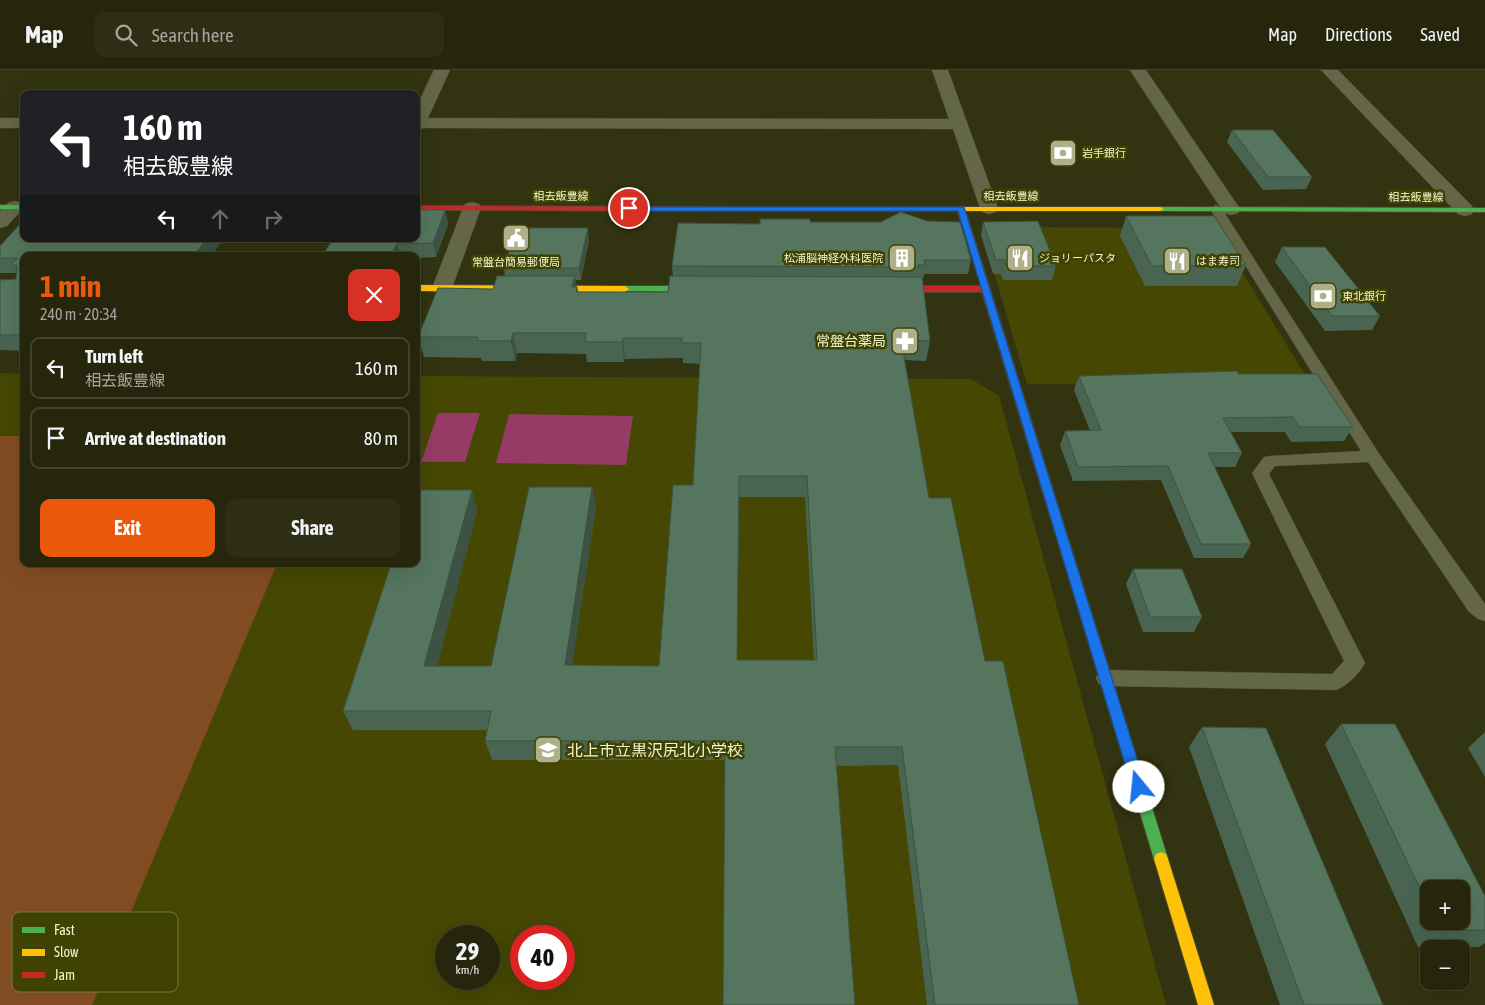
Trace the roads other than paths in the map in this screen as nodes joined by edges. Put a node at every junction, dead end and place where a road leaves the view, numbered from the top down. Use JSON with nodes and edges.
{"nodes":[{"id":1,"x":442,"y":70,"type":"edge"},
{"id":2,"x":940,"y":70,"type":"edge"},
{"id":3,"x":1138,"y":70,"type":"edge"},
{"id":4,"x":1329,"y":70,"type":"edge"},
{"id":5,"x":420,"y":118,"type":"edge"},
{"id":6,"x":0,"y":124,"type":"edge"},
{"id":7,"x":20,"y":124,"type":"edge"},
{"id":8,"x":420,"y":124,"type":"edge"},
{"id":9,"x":960,"y":124,"type":"junction"},
{"id":10,"x":13,"y":207,"type":"edge"},
{"id":11,"x":420,"y":208,"type":"edge"},
{"id":12,"x":472,"y":208,"type":"junction"},
{"id":13,"x":989,"y":208,"type":"junction"},
{"id":14,"x":961,"y":209,"type":"junction"},
{"id":15,"x":1223,"y":209,"type":"junction"},
{"id":16,"x":1465,"y":210,"type":"junction"},
{"id":17,"x":1485,"y":210,"type":"edge"},
{"id":18,"x":0,"y":222,"type":"edge"},
{"id":19,"x":420,"y":288,"type":"edge"},
{"id":20,"x":442,"y":288,"type":"junction"},
{"id":21,"x":719,"y":288,"type":"edge"},
{"id":22,"x":877,"y":289,"type":"edge"},
{"id":23,"x":986,"y":289,"type":"junction"},
{"id":24,"x":1372,"y":456,"type":"junction"},
{"id":25,"x":1485,"y":614,"type":"edge"},
{"id":26,"x":1106,"y":678,"type":"junction"},
{"id":27,"x":1206,"y":1005,"type":"edge"}],
"edges":[{"from":1,"to":5,"type":"street"},
{"from":2,"to":9,"type":"street"},
{"from":3,"to":15,"type":"street"},
{"from":4,"to":16,"type":"street"},
{"from":6,"to":7,"type":"street"},
{"from":8,"to":9,"type":"street"},
{"from":9,"to":13,"type":"street"},
{"from":10,"to":18,"type":"street"},
{"from":11,"to":12,"type":"street","name":"相去飯豊線"},
{"from":12,"to":14,"type":"street","name":"相去飯豊線"},
{"from":12,"to":20,"type":"street"},
{"from":13,"to":14,"type":"street","name":"相去飯豊線"},
{"from":13,"to":15,"type":"street","name":"相去飯豊線"},
{"from":14,"to":23,"type":"street"},
{"from":15,"to":16,"type":"street","name":"相去飯豊線"},
{"from":15,"to":24,"type":"lane"},
{"from":16,"to":17,"type":"street","name":"相去飯豊線"},
{"from":19,"to":20,"type":"street"},
{"from":20,"to":21,"type":"street"},
{"from":22,"to":23,"type":"street"},
{"from":23,"to":26,"type":"street"},
{"from":24,"to":25,"type":"lane"},
{"from":24,"to":26,"type":"lane"},
{"from":26,"to":27,"type":"street"}]}
